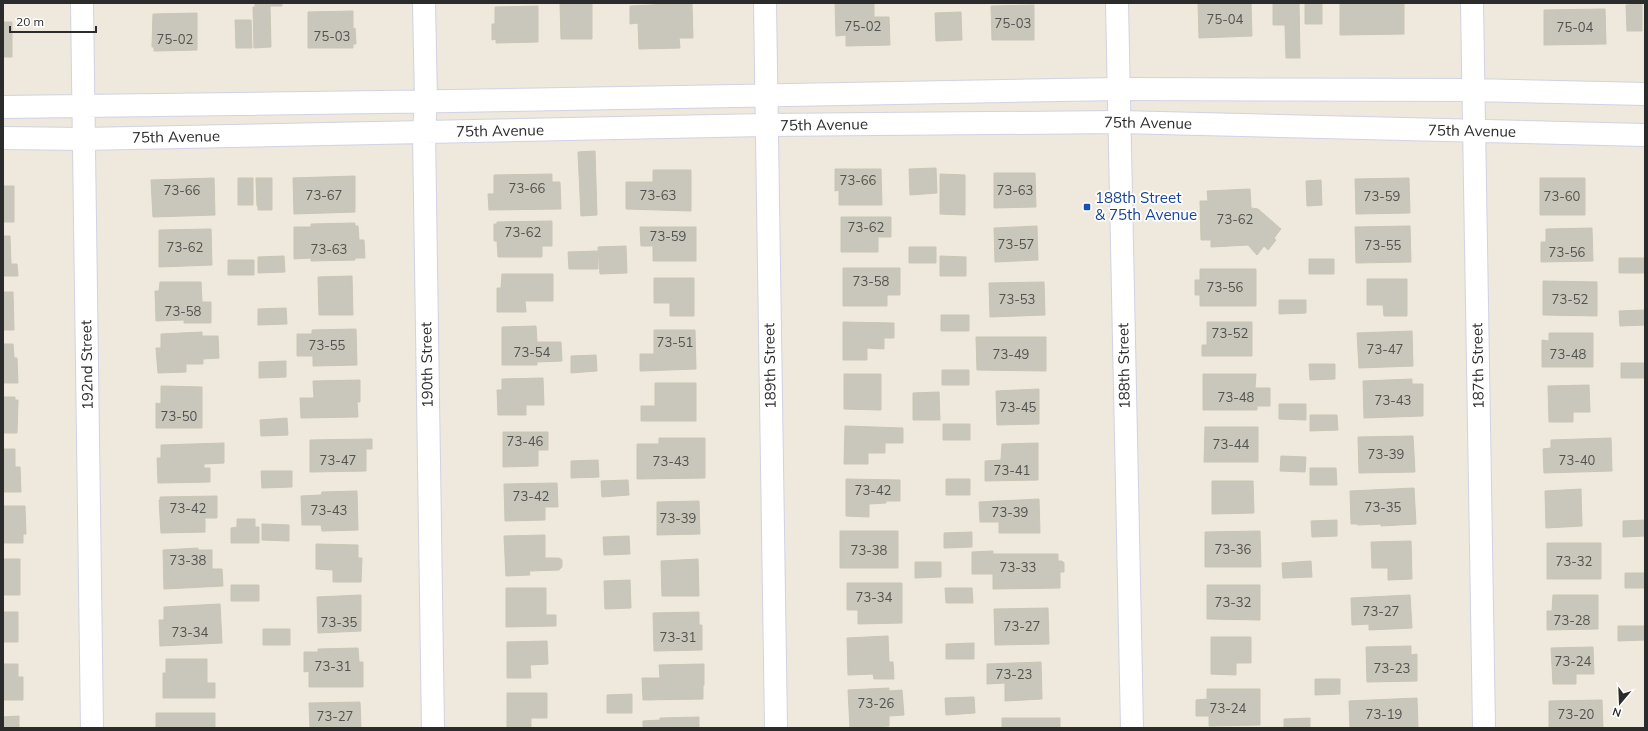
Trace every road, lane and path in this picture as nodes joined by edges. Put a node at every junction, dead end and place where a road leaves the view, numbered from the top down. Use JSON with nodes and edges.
{"nodes":[{"id":1,"x":82,"y":3,"type":"edge"},
{"id":2,"x":424,"y":3,"type":"edge"},
{"id":3,"x":765,"y":3,"type":"edge"},
{"id":4,"x":1117,"y":3,"type":"edge"},
{"id":5,"x":1472,"y":3,"type":"edge"},
{"id":6,"x":1118,"y":89,"type":"junction"},
{"id":7,"x":1473,"y":90,"type":"junction"},
{"id":8,"x":1645,"y":94,"type":"edge"},
{"id":9,"x":766,"y":95,"type":"junction"},
{"id":10,"x":426,"y":101,"type":"junction"},
{"id":11,"x":83,"y":106,"type":"junction"},
{"id":12,"x":3,"y":107,"type":"edge"},
{"id":13,"x":1119,"y":122,"type":"junction"},
{"id":14,"x":766,"y":125,"type":"junction"},
{"id":15,"x":1474,"y":131,"type":"junction"},
{"id":16,"x":424,"y":132,"type":"junction"},
{"id":17,"x":1645,"y":135,"type":"edge"},
{"id":18,"x":3,"y":138,"type":"edge"},
{"id":19,"x":84,"y":139,"type":"junction"},
{"id":20,"x":92,"y":728,"type":"edge"},
{"id":21,"x":433,"y":728,"type":"edge"},
{"id":22,"x":776,"y":728,"type":"edge"},
{"id":23,"x":1132,"y":728,"type":"edge"},
{"id":24,"x":1484,"y":728,"type":"edge"}],
"edges":[{"from":1,"to":11,"type":"street","name":"192nd Street"},
{"from":2,"to":10,"type":"street","name":"190th Street"},
{"from":3,"to":9,"type":"street","name":"189th Street"},
{"from":4,"to":6,"type":"street","name":"188th Street"},
{"from":5,"to":7,"type":"street","name":"187th Street"},
{"from":6,"to":7,"type":"street","name":"75th Avenue"},
{"from":6,"to":9,"type":"street","name":"75th Avenue"},
{"from":6,"to":13,"type":"street","name":"188th Street"},
{"from":7,"to":8,"type":"street","name":"75th Avenue"},
{"from":7,"to":15,"type":"street","name":"187th Street"},
{"from":9,"to":10,"type":"street","name":"75th Avenue"},
{"from":9,"to":14,"type":"street","name":"189th Street"},
{"from":10,"to":11,"type":"street","name":"75th Avenue"},
{"from":10,"to":16,"type":"street","name":"190th Street"},
{"from":11,"to":12,"type":"street","name":"75th Avenue"},
{"from":11,"to":19,"type":"street","name":"192nd Street"},
{"from":13,"to":14,"type":"street","name":"75th Avenue"},
{"from":13,"to":15,"type":"street","name":"75th Avenue"},
{"from":13,"to":23,"type":"street","name":"188th Street"},
{"from":14,"to":16,"type":"street","name":"75th Avenue"},
{"from":14,"to":22,"type":"street","name":"189th Street"},
{"from":15,"to":17,"type":"street","name":"75th Avenue"},
{"from":15,"to":24,"type":"street","name":"187th Street"},
{"from":16,"to":19,"type":"street","name":"75th Avenue"},
{"from":16,"to":21,"type":"street","name":"190th Street"},
{"from":18,"to":19,"type":"street","name":"75th Avenue"},
{"from":19,"to":20,"type":"street","name":"192nd Street"}]}
